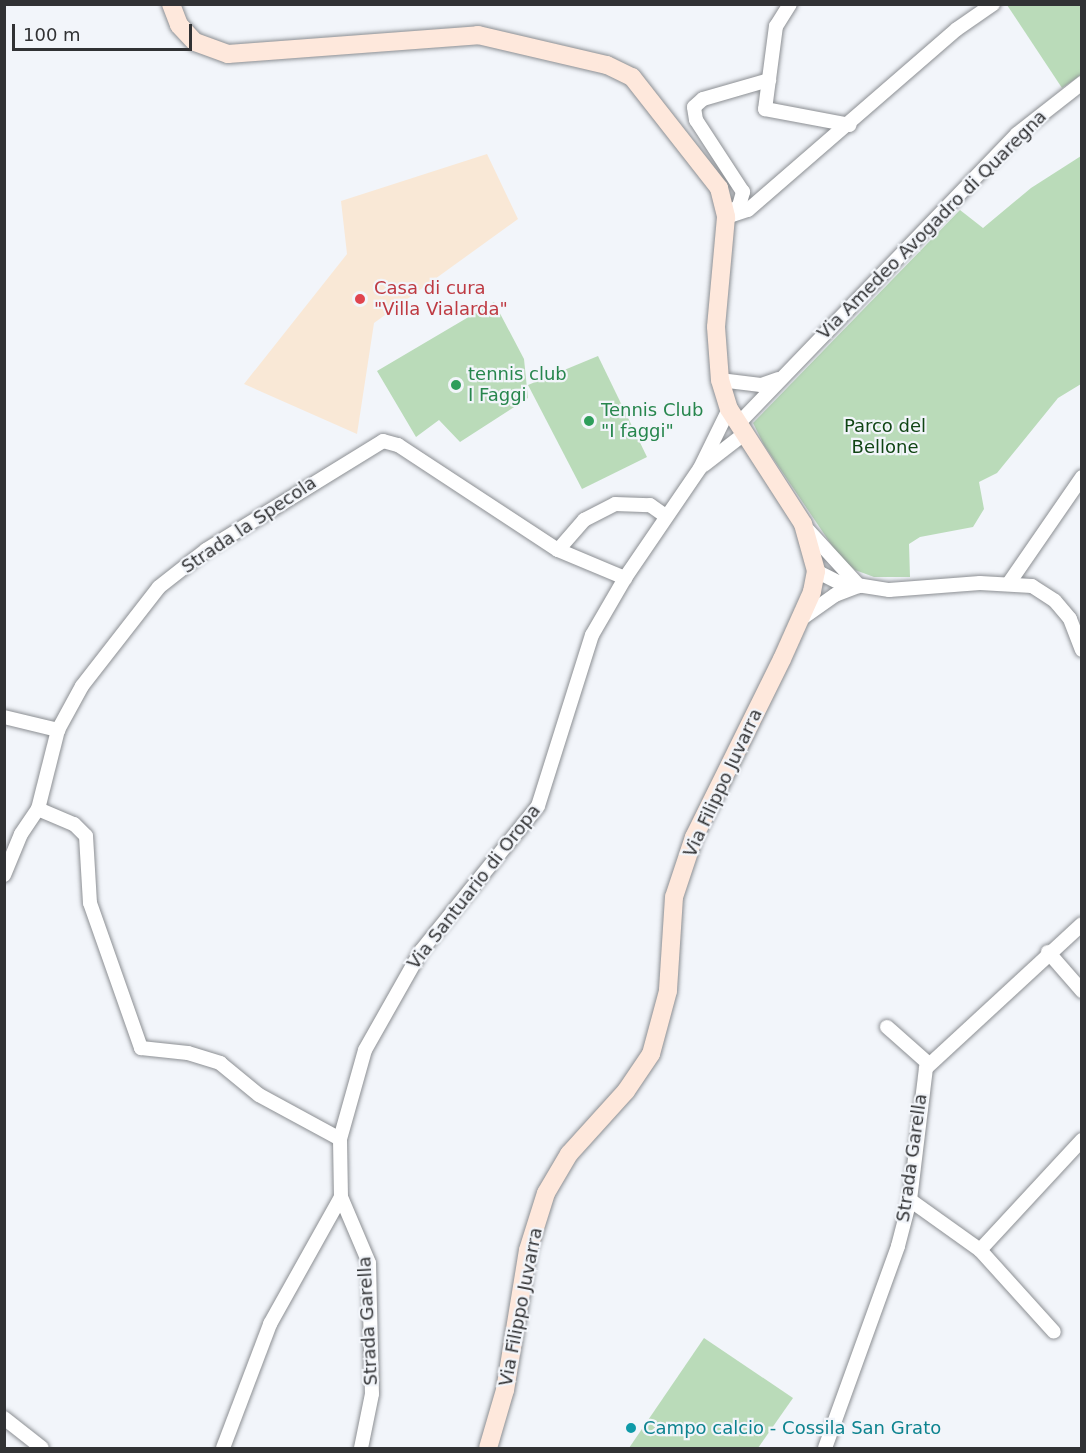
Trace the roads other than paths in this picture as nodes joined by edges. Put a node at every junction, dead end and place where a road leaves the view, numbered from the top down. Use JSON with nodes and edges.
{"nodes":[{"id":1,"x":171,"y":4,"type":"edge"},
{"id":2,"x":790,"y":4,"type":"edge"},
{"id":3,"x":993,"y":4,"type":"edge"},
{"id":4,"x":769,"y":80,"type":"junction"},
{"id":5,"x":1082,"y":83,"type":"edge"},
{"id":6,"x":850,"y":125,"type":"junction"},
{"id":7,"x":726,"y":217,"type":"junction"},
{"id":8,"x":787,"y":373,"type":"junction"},
{"id":9,"x":720,"y":380,"type":"junction"},
{"id":10,"x":737,"y":423,"type":"junction"},
{"id":11,"x":700,"y":468,"type":"junction"},
{"id":12,"x":1082,"y":477,"type":"edge"},
{"id":13,"x":666,"y":516,"type":"junction"},
{"id":14,"x":803,"y":524,"type":"junction"},
{"id":15,"x":558,"y":550,"type":"junction"},
{"id":16,"x":816,"y":571,"type":"junction"},
{"id":17,"x":625,"y":578,"type":"junction"},
{"id":18,"x":1009,"y":583,"type":"junction"},
{"id":19,"x":859,"y":586,"type":"junction"},
{"id":20,"x":801,"y":619,"type":"junction"},
{"id":21,"x":1082,"y":650,"type":"edge"},
{"id":22,"x":4,"y":717,"type":"edge"},
{"id":23,"x":58,"y":730,"type":"junction"},
{"id":24,"x":38,"y":809,"type":"junction"},
{"id":25,"x":4,"y":875,"type":"edge"},
{"id":26,"x":1082,"y":924,"type":"edge"},
{"id":27,"x":1048,"y":952,"type":"junction"},
{"id":28,"x":1082,"y":991,"type":"edge"},
{"id":29,"x":887,"y":1027,"type":"dead end"},
{"id":30,"x":929,"y":1064,"type":"junction"},
{"id":31,"x":340,"y":1139,"type":"junction"},
{"id":32,"x":1082,"y":1140,"type":"edge"},
{"id":33,"x":341,"y":1197,"type":"junction"},
{"id":34,"x":910,"y":1200,"type":"junction"},
{"id":35,"x":980,"y":1250,"type":"junction"},
{"id":36,"x":1054,"y":1332,"type":"dead end"},
{"id":37,"x":4,"y":1418,"type":"edge"},
{"id":38,"x":42,"y":1449,"type":"edge"},
{"id":39,"x":223,"y":1449,"type":"edge"},
{"id":40,"x":362,"y":1449,"type":"edge"},
{"id":41,"x":488,"y":1449,"type":"edge"},
{"id":42,"x":825,"y":1449,"type":"edge"}],
"edges":[{"from":1,"to":7,"type":"main road"},
{"from":2,"to":4,"type":"street"},
{"from":3,"to":6,"type":"street"},
{"from":4,"to":6,"type":"street"},
{"from":4,"to":7,"type":"street"},
{"from":5,"to":8,"type":"street","name":"Via Amedeo Avogadro di Quaregna"},
{"from":6,"to":7,"type":"street"},
{"from":7,"to":9,"type":"main road"},
{"from":8,"to":9,"type":"street","name":"Via Amedeo Avogadro di Quaregna"},
{"from":8,"to":10,"type":"street","name":"Via Amedeo Avogadro di Quaregna"},
{"from":9,"to":10,"type":"main road"},
{"from":10,"to":11,"type":"street","name":"Via Santuario di Oropa"},
{"from":10,"to":11,"type":"street","name":"Via Santuario di Oropa"},
{"from":10,"to":14,"type":"main road"},
{"from":11,"to":13,"type":"street","name":"Via Santuario di Oropa"},
{"from":12,"to":18,"type":"street"},
{"from":13,"to":15,"type":"street"},
{"from":13,"to":17,"type":"street","name":"Via Santuario di Oropa"},
{"from":14,"to":16,"type":"main road"},
{"from":14,"to":19,"type":"street"},
{"from":15,"to":17,"type":"street","name":"Strada la Specola"},
{"from":15,"to":23,"type":"street","name":"Strada la Specola"},
{"from":16,"to":19,"type":"street"},
{"from":16,"to":20,"type":"main road","name":"Via Filippo Juvarra"},
{"from":17,"to":31,"type":"street","name":"Via Santuario di Oropa"},
{"from":18,"to":19,"type":"street"},
{"from":18,"to":21,"type":"street"},
{"from":19,"to":20,"type":"street","name":"Via Filippo Juvarra"},
{"from":20,"to":41,"type":"main road","name":"Via Filippo Juvarra"},
{"from":22,"to":23,"type":"street"},
{"from":23,"to":24,"type":"street","name":"Strada la Specola"},
{"from":24,"to":25,"type":"street"},
{"from":24,"to":31,"type":"street"},
{"from":26,"to":27,"type":"street"},
{"from":27,"to":28,"type":"street"},
{"from":27,"to":30,"type":"street"},
{"from":29,"to":30,"type":"street"},
{"from":30,"to":34,"type":"street","name":"Strada Garella"},
{"from":31,"to":33,"type":"street","name":"Via Santuario di Oropa"},
{"from":32,"to":35,"type":"street"},
{"from":33,"to":39,"type":"street"},
{"from":33,"to":40,"type":"street","name":"Strada Garella"},
{"from":34,"to":35,"type":"street"},
{"from":34,"to":42,"type":"street","name":"Strada Garella"},
{"from":35,"to":36,"type":"street"},
{"from":37,"to":38,"type":"street"}]}
